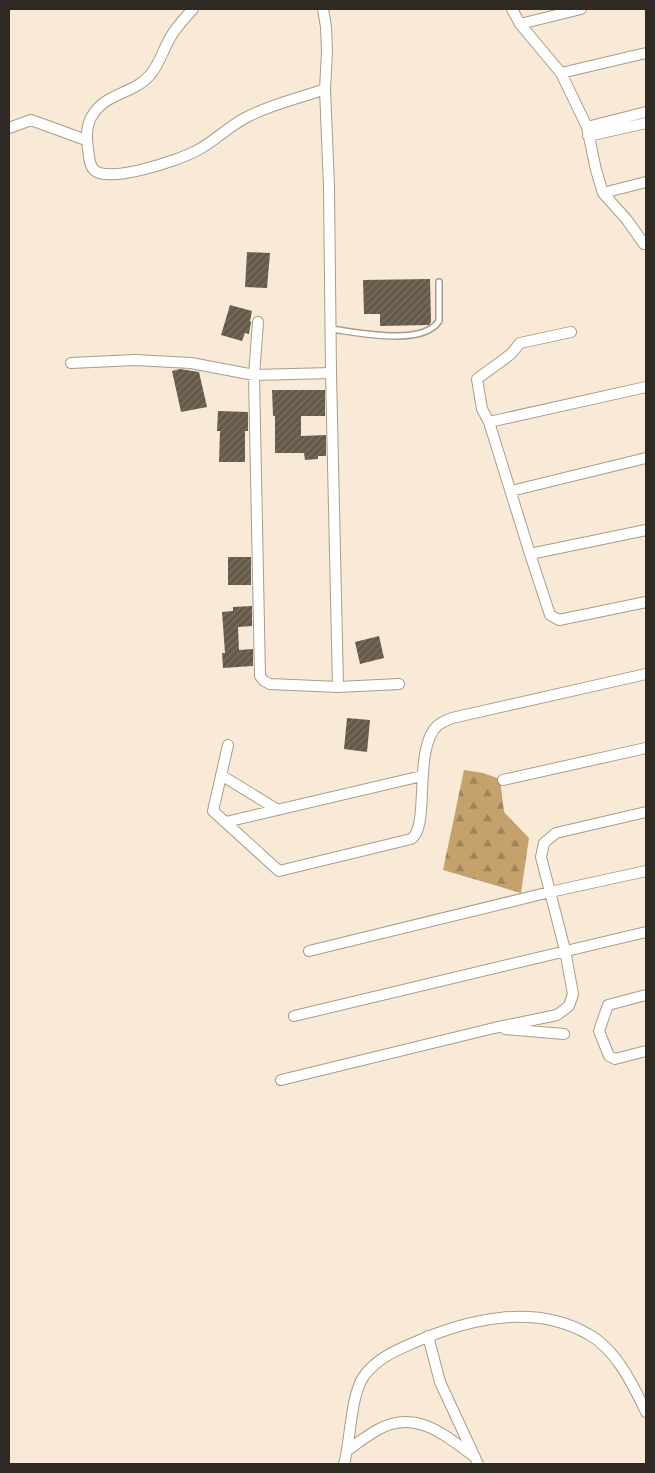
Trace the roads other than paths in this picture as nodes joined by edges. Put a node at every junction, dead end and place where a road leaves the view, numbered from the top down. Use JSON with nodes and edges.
{"nodes":[{"id":1,"x":193,"y":9,"type":"edge"},
{"id":2,"x":323,"y":9,"type":"edge"},
{"id":3,"x":512,"y":9,"type":"edge"},
{"id":4,"x":581,"y":9,"type":"edge"},
{"id":5,"x":520,"y":24,"type":"junction"},
{"id":6,"x":646,"y":53,"type":"edge"},
{"id":7,"x":561,"y":73,"type":"junction"},
{"id":8,"x":325,"y":89,"type":"junction"},
{"id":9,"x":646,"y":112,"type":"edge"},
{"id":10,"x":646,"y":123,"type":"edge"},
{"id":11,"x":9,"y":128,"type":"edge"},
{"id":12,"x":587,"y":132,"type":"junction"},
{"id":13,"x":86,"y":140,"type":"junction"},
{"id":14,"x":646,"y":182,"type":"edge"},
{"id":15,"x":603,"y":193,"type":"junction"},
{"id":16,"x":646,"y":245,"type":"edge"},
{"id":17,"x":439,"y":282,"type":"dead end"},
{"id":18,"x":258,"y":322,"type":"dead end"},
{"id":19,"x":330,"y":328,"type":"junction"},
{"id":20,"x":571,"y":332,"type":"dead end"},
{"id":21,"x":71,"y":363,"type":"dead end"},
{"id":22,"x":331,"y":373,"type":"junction"},
{"id":23,"x":254,"y":375,"type":"junction"},
{"id":24,"x":646,"y":387,"type":"edge"},
{"id":25,"x":489,"y":422,"type":"junction"},
{"id":26,"x":646,"y":458,"type":"edge"},
{"id":27,"x":511,"y":491,"type":"junction"},
{"id":28,"x":646,"y":530,"type":"edge"},
{"id":29,"x":530,"y":554,"type":"junction"},
{"id":30,"x":646,"y":602,"type":"edge"},
{"id":31,"x":646,"y":674,"type":"edge"},
{"id":32,"x":400,"y":684,"type":"dead end"},
{"id":33,"x":338,"y":687,"type":"junction"},
{"id":34,"x":228,"y":745,"type":"dead end"},
{"id":35,"x":646,"y":748,"type":"edge"},
{"id":36,"x":221,"y":774,"type":"junction"},
{"id":37,"x":422,"y":776,"type":"junction"},
{"id":38,"x":503,"y":780,"type":"dead end"},
{"id":39,"x":278,"y":810,"type":"junction"},
{"id":40,"x":646,"y":812,"type":"edge"},
{"id":41,"x":226,"y":822,"type":"junction"},
{"id":42,"x":646,"y":871,"type":"edge"},
{"id":43,"x":550,"y":892,"type":"junction"},
{"id":44,"x":646,"y":932,"type":"edge"},
{"id":45,"x":565,"y":950,"type":"junction"},
{"id":46,"x":309,"y":951,"type":"dead end"},
{"id":47,"x":646,"y":995,"type":"edge"},
{"id":48,"x":294,"y":1016,"type":"dead end"},
{"id":49,"x":494,"y":1028,"type":"junction"},
{"id":50,"x":564,"y":1034,"type":"dead end"},
{"id":51,"x":646,"y":1051,"type":"edge"},
{"id":52,"x":281,"y":1080,"type":"dead end"},
{"id":53,"x":428,"y":1336,"type":"junction"},
{"id":54,"x":646,"y":1412,"type":"edge"},
{"id":55,"x":348,"y":1450,"type":"junction"},
{"id":56,"x":476,"y":1460,"type":"edge"},
{"id":57,"x":344,"y":1464,"type":"edge"}],
"edges":[{"from":1,"to":13,"type":"street"},
{"from":2,"to":8,"type":"street"},
{"from":3,"to":5,"type":"street"},
{"from":4,"to":5,"type":"street"},
{"from":5,"to":7,"type":"street"},
{"from":6,"to":7,"type":"street"},
{"from":7,"to":12,"type":"street"},
{"from":8,"to":13,"type":"street"},
{"from":8,"to":19,"type":"street"},
{"from":9,"to":12,"type":"street"},
{"from":10,"to":12,"type":"street"},
{"from":11,"to":13,"type":"street"},
{"from":12,"to":15,"type":"street"},
{"from":14,"to":15,"type":"street"},
{"from":15,"to":16,"type":"street"},
{"from":17,"to":19,"type":"lane"},
{"from":18,"to":23,"type":"street"},
{"from":19,"to":22,"type":"street"},
{"from":20,"to":25,"type":"street"},
{"from":21,"to":23,"type":"street"},
{"from":22,"to":23,"type":"street"},
{"from":22,"to":33,"type":"street"},
{"from":23,"to":33,"type":"street"},
{"from":24,"to":25,"type":"street"},
{"from":25,"to":27,"type":"street"},
{"from":26,"to":27,"type":"street"},
{"from":27,"to":29,"type":"street"},
{"from":28,"to":29,"type":"street"},
{"from":29,"to":30,"type":"street"},
{"from":31,"to":37,"type":"street"},
{"from":32,"to":33,"type":"street"},
{"from":34,"to":36,"type":"street"},
{"from":35,"to":38,"type":"street"},
{"from":36,"to":39,"type":"street"},
{"from":36,"to":41,"type":"street"},
{"from":37,"to":39,"type":"street"},
{"from":37,"to":41,"type":"street"},
{"from":39,"to":41,"type":"street"},
{"from":40,"to":43,"type":"street"},
{"from":42,"to":43,"type":"street"},
{"from":43,"to":45,"type":"street"},
{"from":43,"to":46,"type":"street"},
{"from":44,"to":45,"type":"street"},
{"from":45,"to":48,"type":"street"},
{"from":45,"to":49,"type":"street"},
{"from":47,"to":51,"type":"street"},
{"from":49,"to":50,"type":"street"},
{"from":49,"to":52,"type":"street"},
{"from":53,"to":54,"type":"street"},
{"from":53,"to":55,"type":"street"},
{"from":53,"to":56,"type":"street"},
{"from":55,"to":56,"type":"street"},
{"from":55,"to":57,"type":"street"}]}
